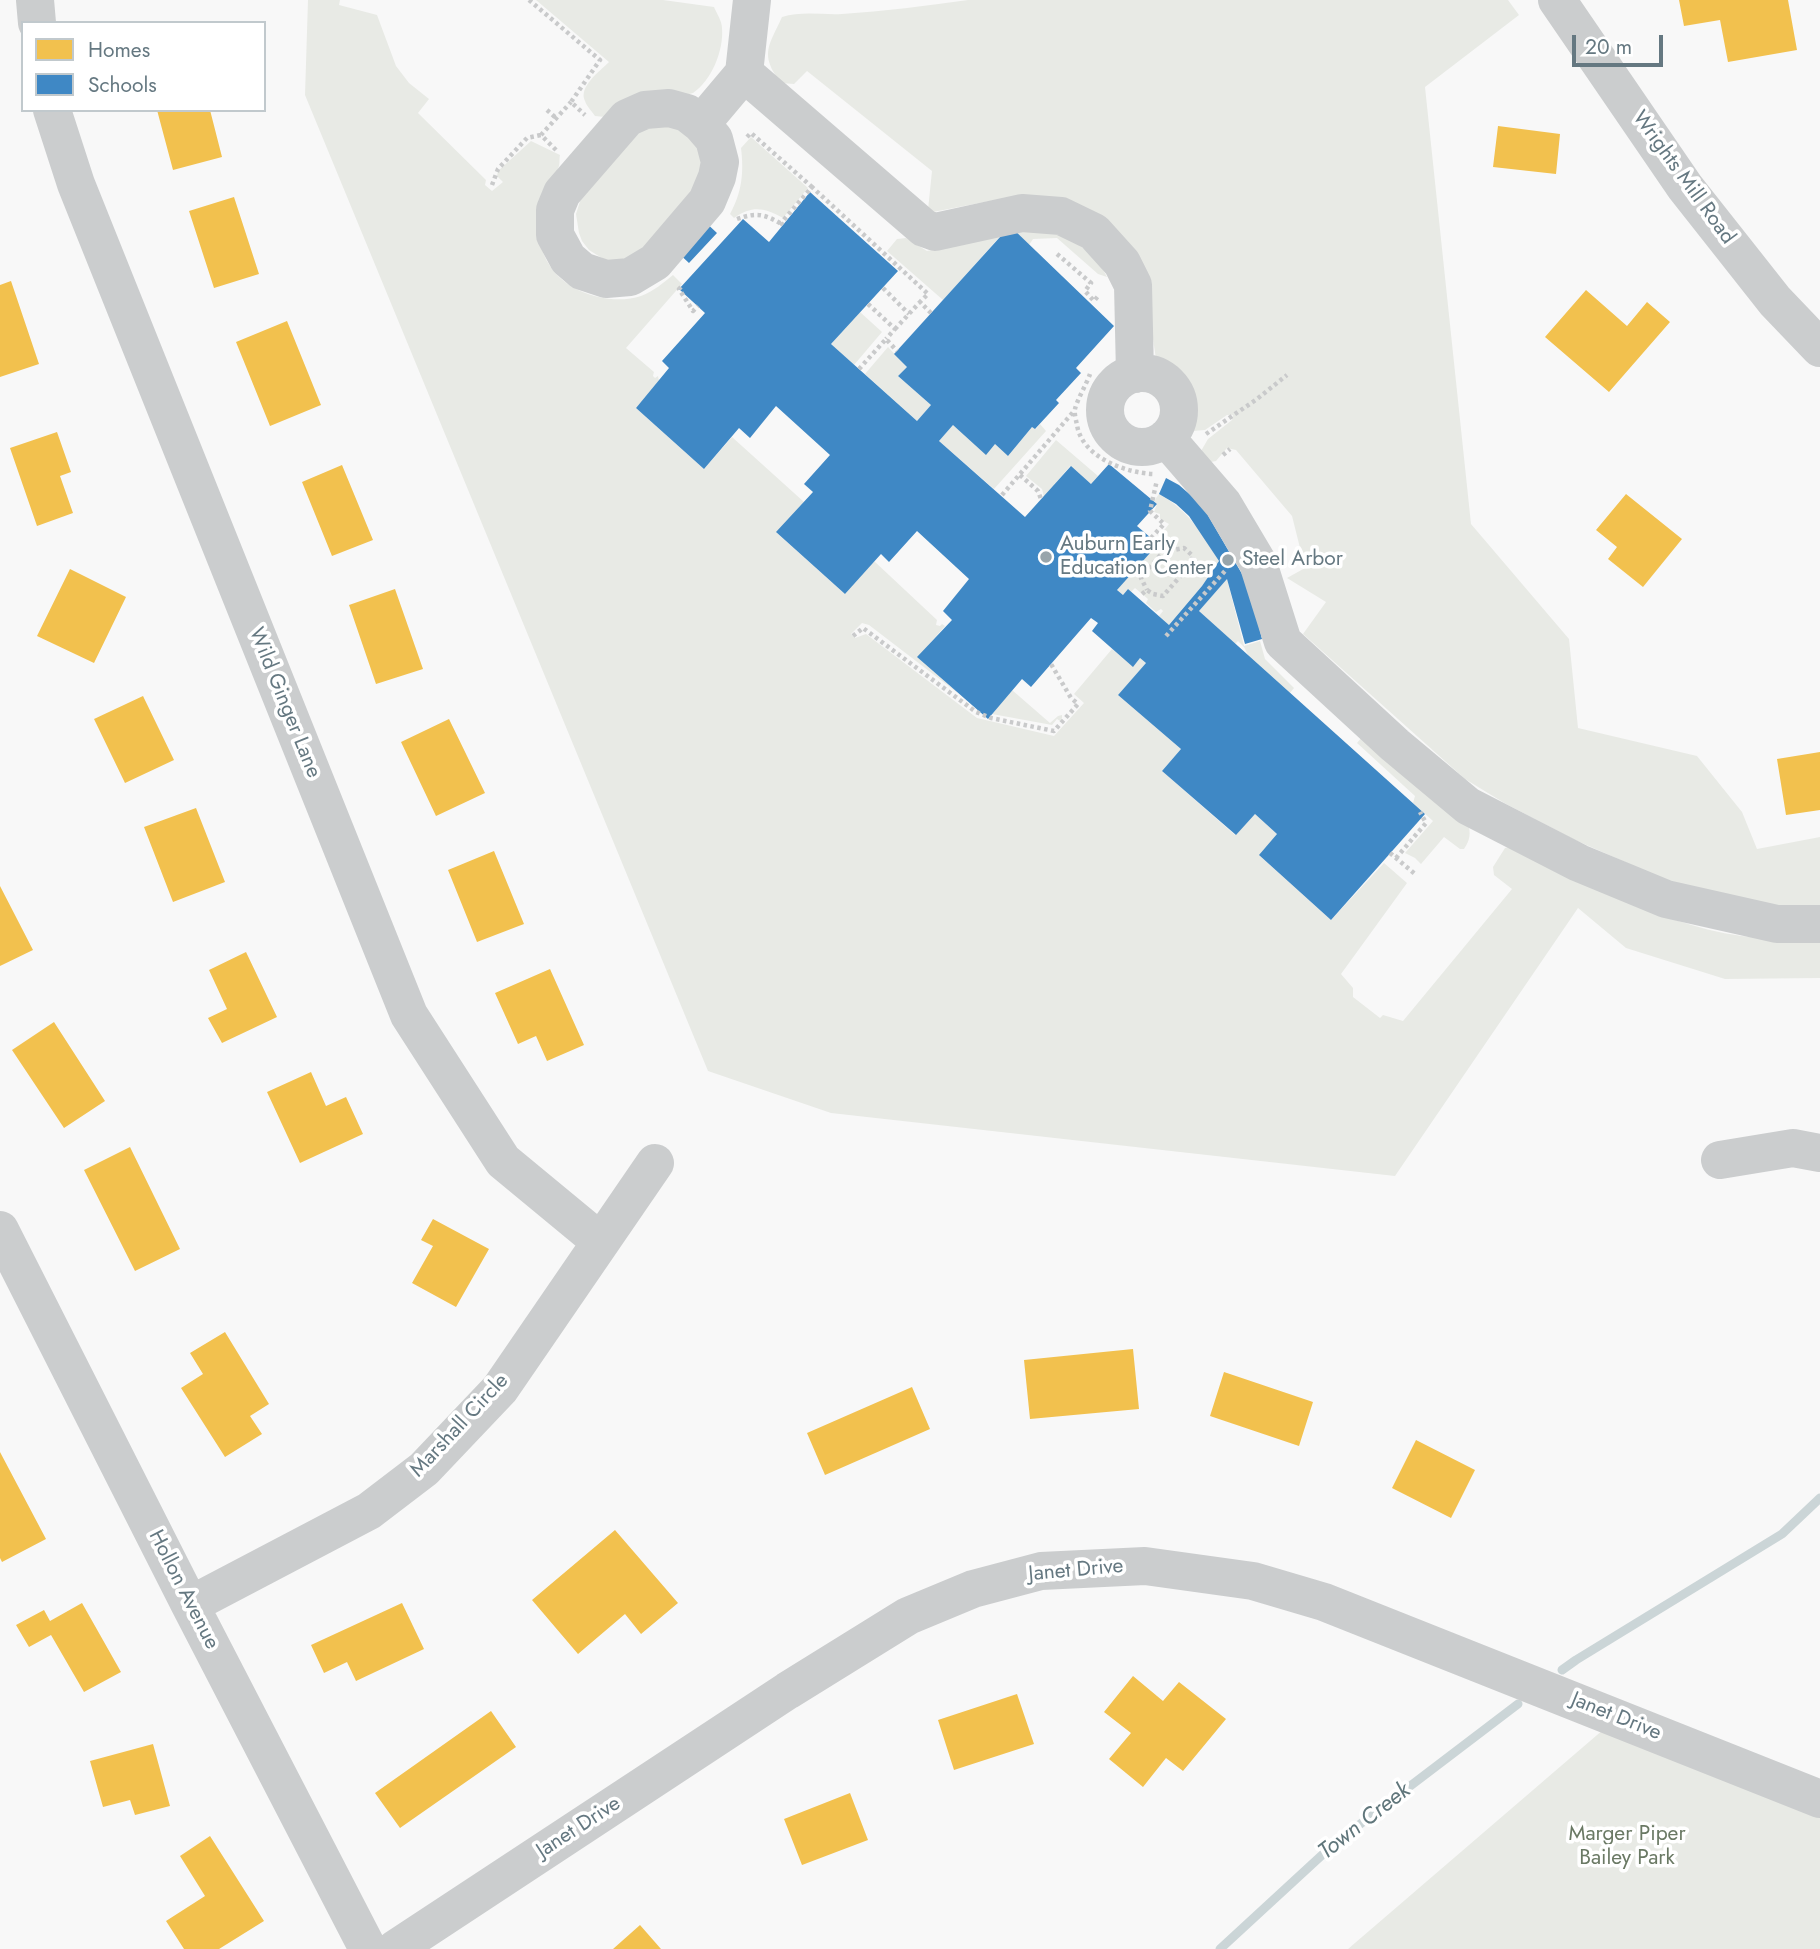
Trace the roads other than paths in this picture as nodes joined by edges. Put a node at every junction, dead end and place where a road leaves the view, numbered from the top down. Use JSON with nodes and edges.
{"nodes":[{"id":1,"x":35,"y":0,"type":"edge"},
{"id":2,"x":752,"y":0,"type":"edge"},
{"id":3,"x":1557,"y":0,"type":"edge"},
{"id":4,"x":37,"y":21,"type":"edge"},
{"id":5,"x":744,"y":73,"type":"junction"},
{"id":6,"x":53,"y":112,"type":"edge"},
{"id":7,"x":701,"y":124,"type":"junction"},
{"id":8,"x":1820,"y":348,"type":"edge"},
{"id":9,"x":1135,"y":374,"type":"junction"},
{"id":10,"x":1166,"y":438,"type":"junction"},
{"id":11,"x":1820,"y":924,"type":"edge"},
{"id":12,"x":1820,"y":1153,"type":"edge"},
{"id":13,"x":1720,"y":1160,"type":"dead end"},
{"id":14,"x":655,"y":1163,"type":"dead end"},
{"id":15,"x":0,"y":1230,"type":"edge"},
{"id":16,"x":601,"y":1242,"type":"junction"},
{"id":17,"x":190,"y":1605,"type":"junction"},
{"id":18,"x":1820,"y":1799,"type":"edge"},
{"id":19,"x":368,"y":1949,"type":"edge"},
{"id":20,"x":395,"y":1949,"type":"edge"}],
"edges":[{"from":1,"to":4,"type":"street"},
{"from":2,"to":5,"type":"street"},
{"from":3,"to":8,"type":"street","name":"Wrights Mill Road"},
{"from":5,"to":7,"type":"street"},
{"from":5,"to":9,"type":"street"},
{"from":6,"to":16,"type":"street","name":"Wild Ginger Lane"},
{"from":7,"to":7,"type":"street"},
{"from":9,"to":10,"type":"street"},
{"from":9,"to":10,"type":"street"},
{"from":10,"to":11,"type":"street"},
{"from":12,"to":13,"type":"street"},
{"from":14,"to":16,"type":"street","name":"Marshall Circle"},
{"from":15,"to":17,"type":"street","name":"Hollon Avenue"},
{"from":16,"to":17,"type":"street","name":"Marshall Circle"},
{"from":17,"to":19,"type":"street","name":"Hollon Avenue"},
{"from":18,"to":20,"type":"street","name":"Janet Drive"}]}
